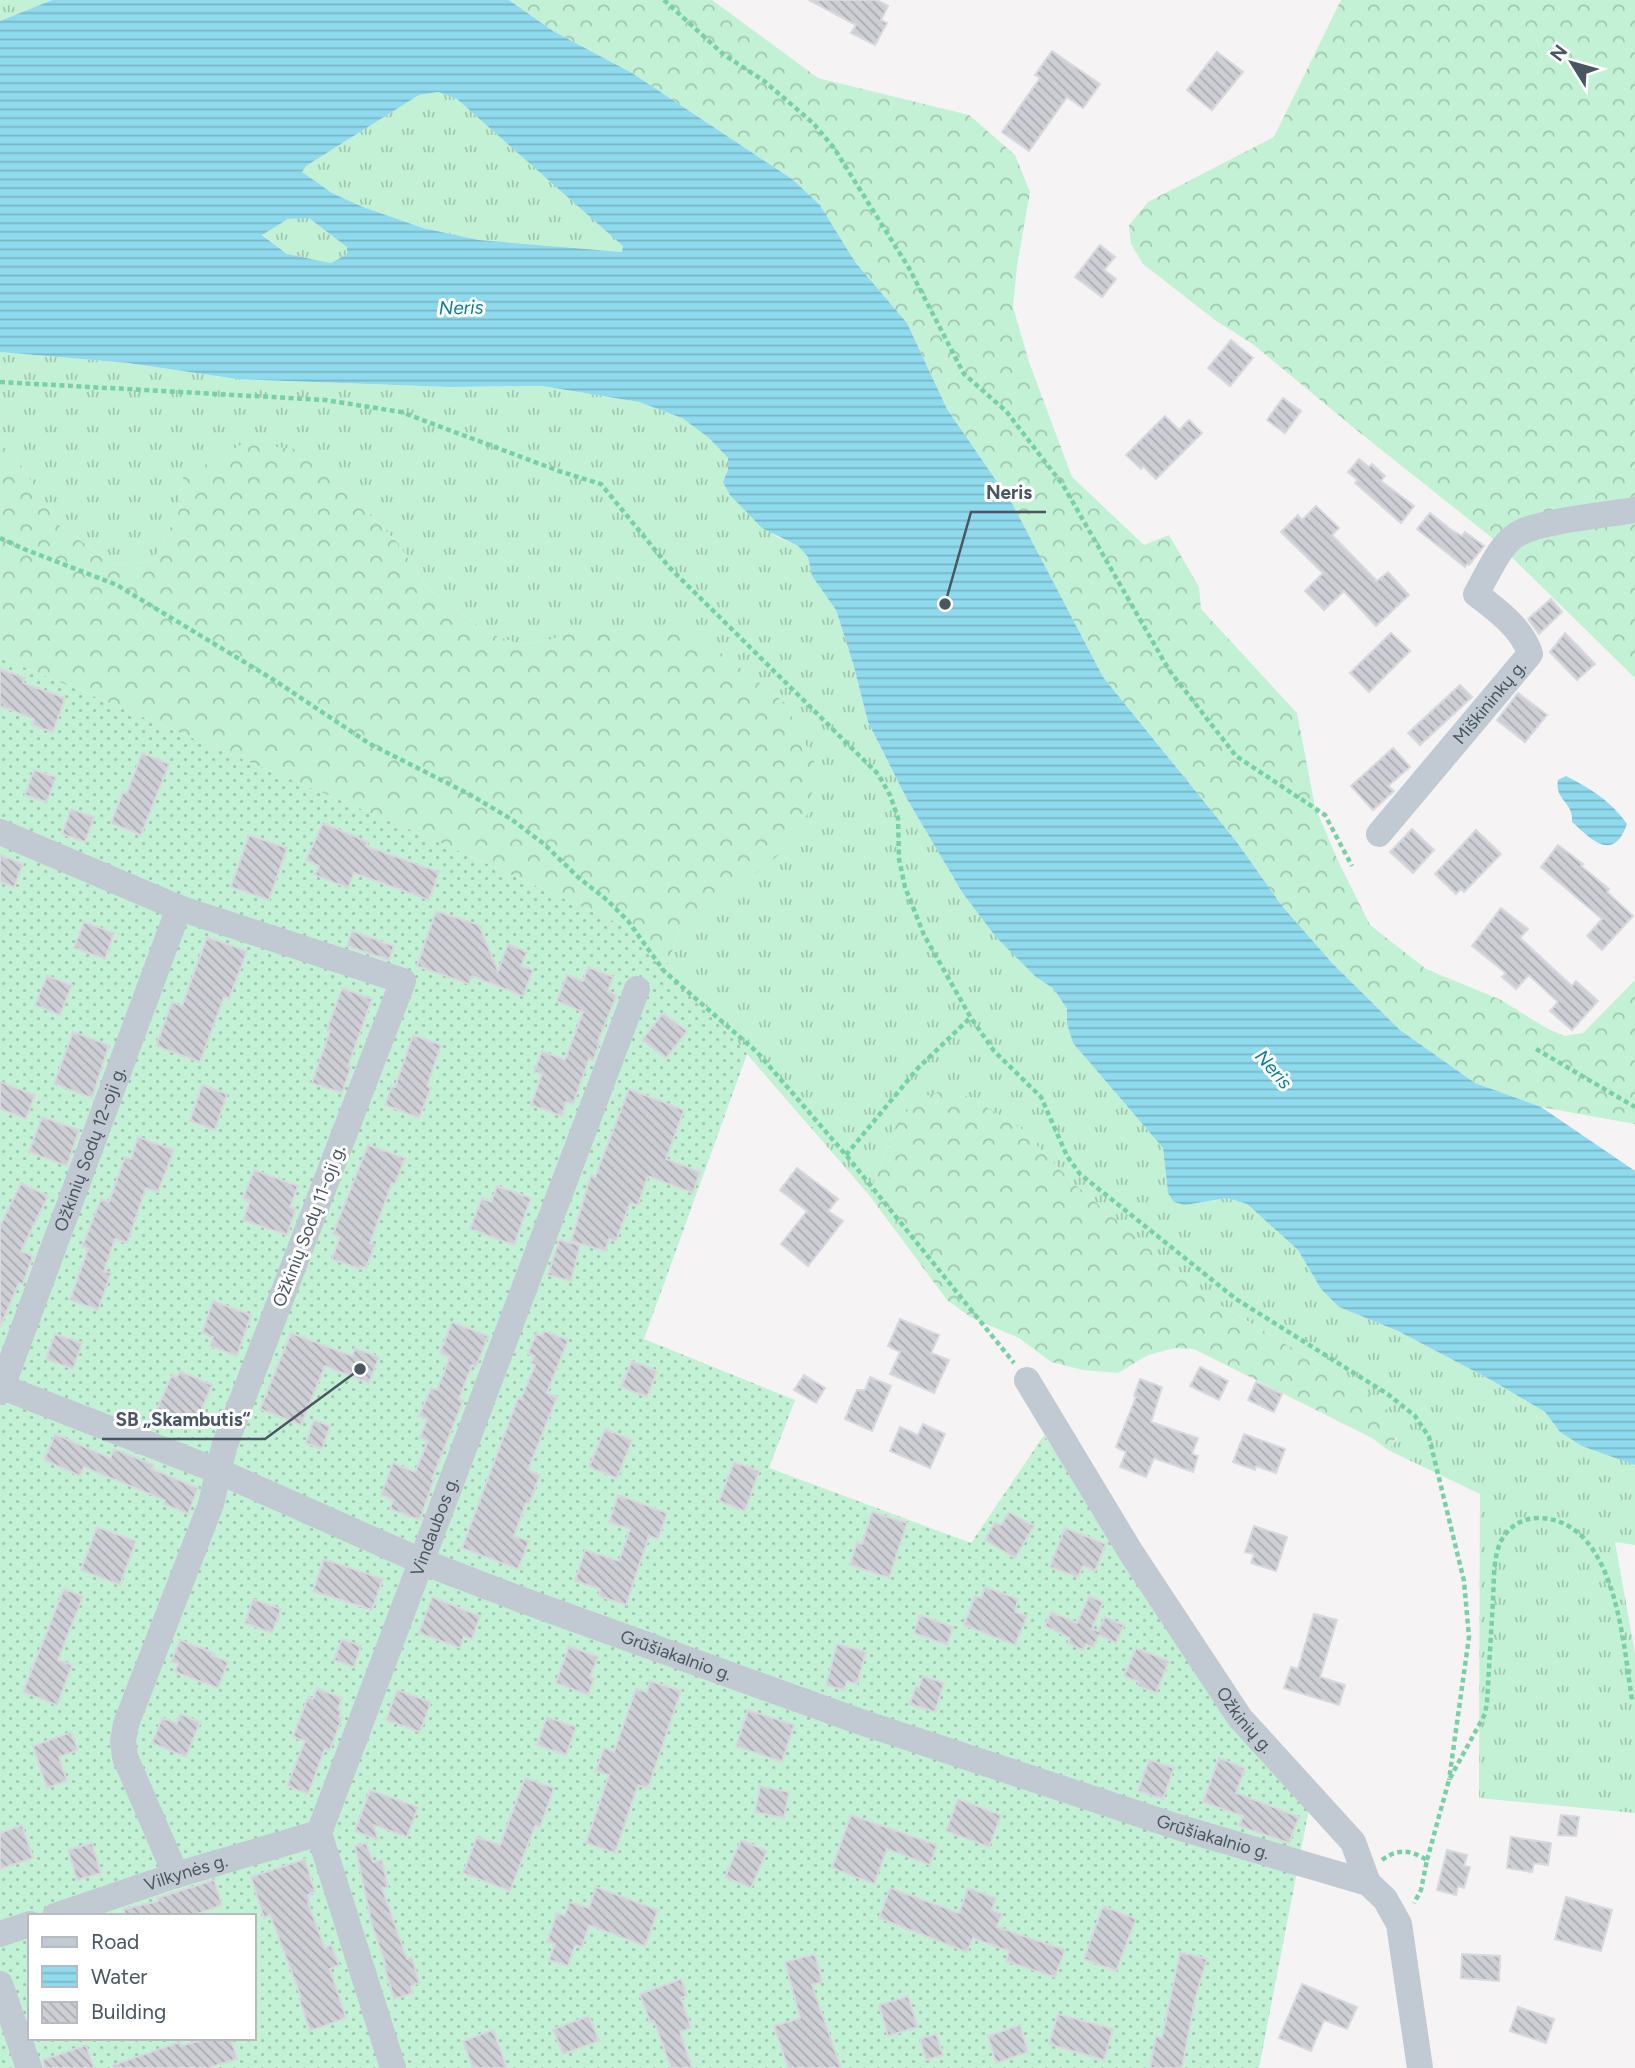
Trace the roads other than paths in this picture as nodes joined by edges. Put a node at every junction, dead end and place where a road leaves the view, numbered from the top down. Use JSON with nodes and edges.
{"nodes":[{"id":1,"x":1635,"y":510,"type":"edge"},
{"id":2,"x":0,"y":832,"type":"edge"},
{"id":3,"x":1379,"y":834,"type":"dead end"},
{"id":4,"x":179,"y":908,"type":"junction"},
{"id":5,"x":637,"y":989,"type":"dead end"},
{"id":6,"x":1027,"y":1380,"type":"road end"},
{"id":7,"x":1,"y":1388,"type":"edge"},
{"id":8,"x":218,"y":1471,"type":"junction"},
{"id":9,"x":423,"y":1562,"type":"junction"},
{"id":10,"x":319,"y":1833,"type":"junction"},
{"id":11,"x":176,"y":1875,"type":"junction"},
{"id":12,"x":1368,"y":1882,"type":"junction"},
{"id":13,"x":60,"y":1914,"type":"edge"},
{"id":14,"x":28,"y":1925,"type":"edge"},
{"id":15,"x":0,"y":1934,"type":"edge"},
{"id":16,"x":0,"y":1984,"type":"edge"},
{"id":17,"x":29,"y":2068,"type":"edge"},
{"id":18,"x":393,"y":2068,"type":"edge"},
{"id":19,"x":1420,"y":2068,"type":"edge"}],
"edges":[{"from":1,"to":3,"type":"street","name":"Miškininkų g."},
{"from":2,"to":4,"type":"street","name":"Ožkinių Sodų 11-oji g."},
{"from":4,"to":7,"type":"street","name":"Ožkinių Sodų 12-oji g."},
{"from":4,"to":8,"type":"street","name":"Ožkinių Sodų 11-oji g."},
{"from":5,"to":9,"type":"street","name":"Vindaubos g."},
{"from":6,"to":12,"type":"street","name":"Ožkinių g."},
{"from":7,"to":8,"type":"street","name":"Grūšiakalnio g."},
{"from":8,"to":9,"type":"street","name":"Grūšiakalnio g."},
{"from":8,"to":11,"type":"street","name":"Ožkinių Sodų 11-oji g."},
{"from":9,"to":10,"type":"street","name":"Vindaubos g."},
{"from":9,"to":12,"type":"street","name":"Grūšiakalnio g."},
{"from":10,"to":11,"type":"street","name":"Vilkynės g."},
{"from":10,"to":18,"type":"street"},
{"from":11,"to":13,"type":"street","name":"Vilkynės g."},
{"from":12,"to":19,"type":"street","name":"Ožkinių g."},
{"from":14,"to":15,"type":"street"},
{"from":16,"to":17,"type":"street"}]}
